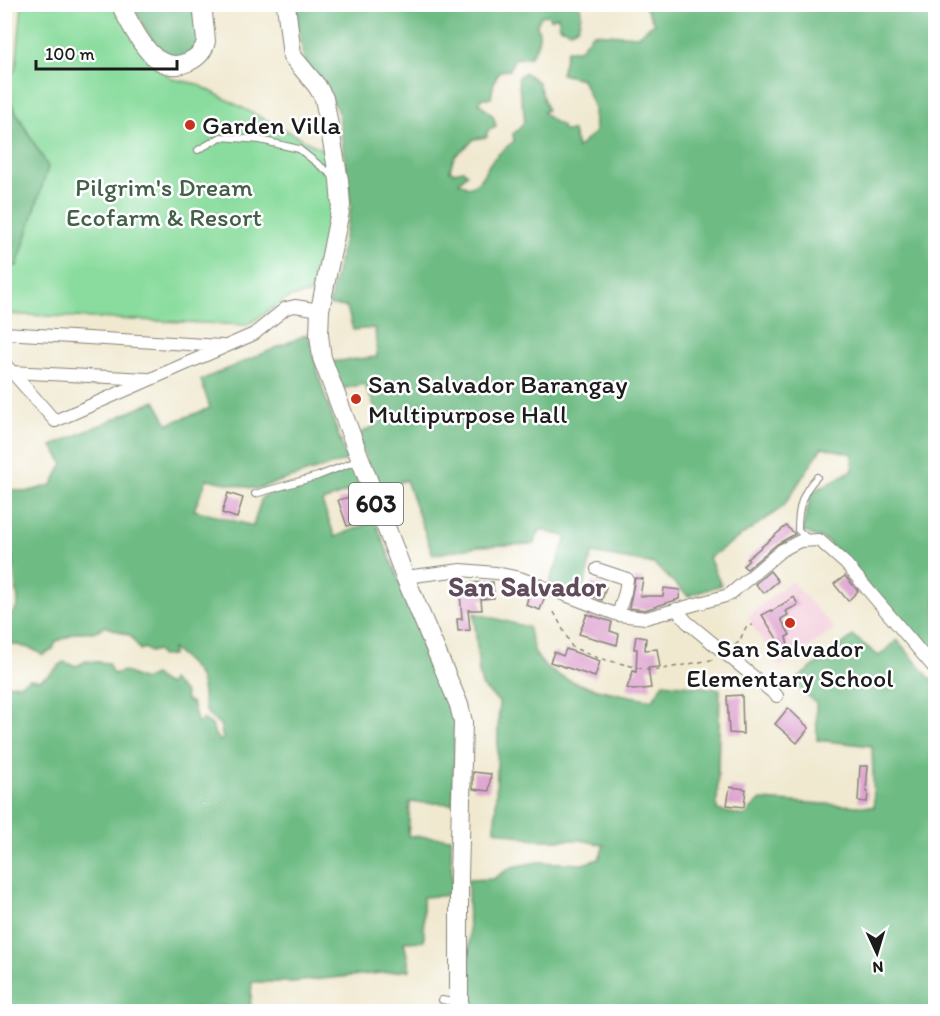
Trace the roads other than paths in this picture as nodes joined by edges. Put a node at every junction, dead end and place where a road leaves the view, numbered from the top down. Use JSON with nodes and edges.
{"nodes":[{"id":1,"x":120,"y":4,"type":"edge"},
{"id":2,"x":202,"y":4,"type":"edge"},
{"id":3,"x":286,"y":4,"type":"edge"},
{"id":4,"x":198,"y":150,"type":"dead end"},
{"id":5,"x":339,"y":180,"type":"junction"},
{"id":6,"x":320,"y":310,"type":"junction"},
{"id":7,"x":4,"y":333,"type":"edge"},
{"id":8,"x":226,"y":347,"type":"junction"},
{"id":9,"x":7,"y":367,"type":"edge"},
{"id":10,"x":150,"y":379,"type":"junction"},
{"id":11,"x":359,"y":460,"type":"junction"},
{"id":12,"x":817,"y":477,"type":"dead end"},
{"id":13,"x":255,"y":494,"type":"dead end"},
{"id":14,"x":810,"y":540,"type":"junction"},
{"id":15,"x":597,"y":569,"type":"dead end"},
{"id":16,"x":405,"y":577,"type":"junction"},
{"id":17,"x":676,"y":609,"type":"junction"},
{"id":18,"x":618,"y":615,"type":"junction"},
{"id":19,"x":936,"y":670,"type":"edge"},
{"id":20,"x":777,"y":696,"type":"dead end"},
{"id":21,"x":453,"y":1005,"type":"edge"}],
"edges":[{"from":1,"to":2,"type":"main road"},
{"from":3,"to":5,"type":"main road","number":"603"},
{"from":4,"to":5,"type":"lane"},
{"from":5,"to":6,"type":"main road","number":"603"},
{"from":6,"to":8,"type":"street"},
{"from":6,"to":11,"type":"main road","number":"603"},
{"from":7,"to":8,"type":"street"},
{"from":8,"to":10,"type":"street"},
{"from":9,"to":10,"type":"street"},
{"from":9,"to":10,"type":"street"},
{"from":11,"to":13,"type":"lane"},
{"from":11,"to":16,"type":"main road","number":"603"},
{"from":12,"to":14,"type":"lane"},
{"from":14,"to":17,"type":"street"},
{"from":14,"to":19,"type":"street"},
{"from":15,"to":18,"type":"street"},
{"from":16,"to":18,"type":"street"},
{"from":16,"to":21,"type":"main road","number":"603"},
{"from":17,"to":18,"type":"street"},
{"from":17,"to":20,"type":"street"}]}
